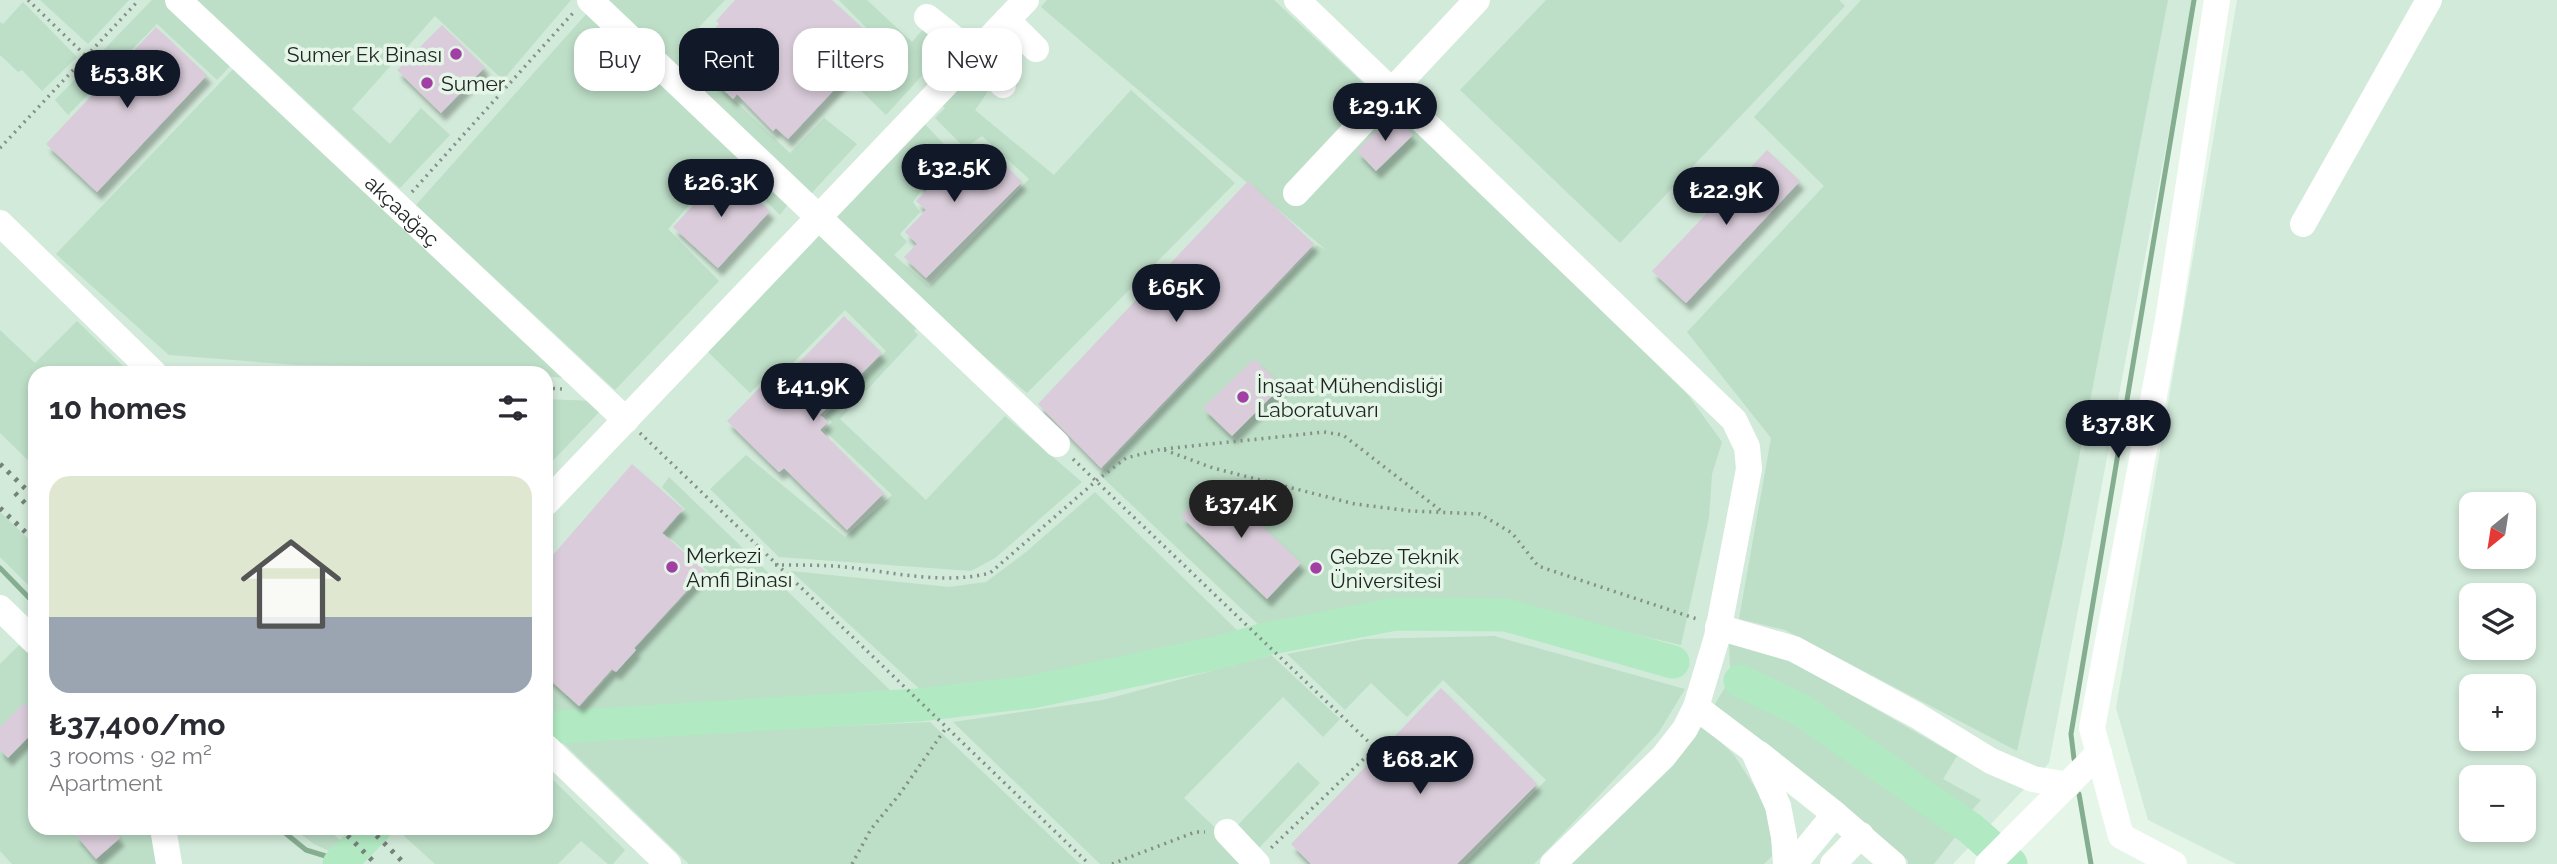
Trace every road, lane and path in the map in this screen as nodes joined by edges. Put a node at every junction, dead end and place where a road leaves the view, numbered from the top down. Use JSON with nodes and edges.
{"nodes":[{"id":1,"x":28,"y":0,"type":"edge"},
{"id":2,"x":139,"y":0,"type":"edge"},
{"id":3,"x":178,"y":0,"type":"edge"},
{"id":4,"x":1026,"y":0,"type":"edge"},
{"id":5,"x":1297,"y":0,"type":"edge"},
{"id":6,"x":1477,"y":0,"type":"edge"},
{"id":7,"x":2217,"y":0,"type":"edge"},
{"id":8,"x":2429,"y":0,"type":"edge"},
{"id":9,"x":583,"y":5,"type":"edge"},
{"id":10,"x":927,"y":17,"type":"dead end"},
{"id":11,"x":1007,"y":20,"type":"junction"},
{"id":12,"x":941,"y":28,"type":"edge"},
{"id":13,"x":1000,"y":28,"type":"edge"},
{"id":14,"x":1036,"y":49,"type":"dead end"},
{"id":15,"x":85,"y":55,"type":"junction"},
{"id":16,"x":1392,"y":90,"type":"junction"},
{"id":17,"x":940,"y":91,"type":"edge"},
{"id":18,"x":0,"y":148,"type":"edge"},
{"id":19,"x":1296,"y":192,"type":"dead end"},
{"id":20,"x":398,"y":206,"type":"junction"},
{"id":21,"x":819,"y":217,"type":"junction"},
{"id":22,"x":0,"y":223,"type":"edge"},
{"id":23,"x":2303,"y":224,"type":"dead end"},
{"id":24,"x":148,"y":366,"type":"edge"},
{"id":25,"x":626,"y":420,"type":"junction"},
{"id":26,"x":1057,"y":444,"type":"joint"},
{"id":27,"x":1162,"y":449,"type":"junction"},
{"id":28,"x":1096,"y":481,"type":"junction"},
{"id":29,"x":553,"y":496,"type":"edge"},
{"id":30,"x":1444,"y":513,"type":"junction"},
{"id":31,"x":775,"y":565,"type":"junction"},
{"id":32,"x":0,"y":608,"type":"edge"},
{"id":33,"x":1718,"y":627,"type":"junction"},
{"id":34,"x":23,"y":637,"type":"edge"},
{"id":35,"x":1696,"y":707,"type":"junction"},
{"id":36,"x":946,"y":729,"type":"junction"},
{"id":37,"x":1753,"y":750,"type":"junction"},
{"id":38,"x":2099,"y":753,"type":"junction"},
{"id":39,"x":553,"y":754,"type":"edge"},
{"id":40,"x":2068,"y":785,"type":"junction"},
{"id":41,"x":1835,"y":814,"type":"junction"},
{"id":42,"x":1227,"y":832,"type":"joint"},
{"id":43,"x":164,"y":835,"type":"edge"},
{"id":44,"x":1861,"y":835,"type":"junction"},
{"id":45,"x":1996,"y":856,"type":"edge"},
{"id":46,"x":1257,"y":863,"type":"edge"},
{"id":47,"x":169,"y":864,"type":"edge"},
{"id":48,"x":668,"y":864,"type":"edge"},
{"id":49,"x":852,"y":864,"type":"edge"},
{"id":50,"x":1088,"y":864,"type":"edge"},
{"id":51,"x":1112,"y":864,"type":"edge"},
{"id":52,"x":1553,"y":864,"type":"edge"},
{"id":53,"x":1786,"y":864,"type":"edge"},
{"id":54,"x":1794,"y":864,"type":"edge"},
{"id":55,"x":1833,"y":864,"type":"edge"},
{"id":56,"x":1893,"y":864,"type":"edge"},
{"id":57,"x":2174,"y":864,"type":"edge"}],
"edges":[{"from":1,"to":15,"type":"path"},
{"from":2,"to":15,"type":"path"},
{"from":3,"to":20,"type":"street","name":"akçaağaç"},
{"from":4,"to":11,"type":"street"},
{"from":5,"to":16,"type":"street"},
{"from":6,"to":16,"type":"street"},
{"from":7,"to":38,"type":"street"},
{"from":8,"to":23,"type":"street"},
{"from":9,"to":20,"type":"path"},
{"from":9,"to":21,"type":"street"},
{"from":10,"to":12,"type":"street"},
{"from":11,"to":13,"type":"street"},
{"from":11,"to":14,"type":"street"},
{"from":15,"to":18,"type":"path"},
{"from":16,"to":19,"type":"street"},
{"from":16,"to":33,"type":"street"},
{"from":17,"to":21,"type":"street"},
{"from":20,"to":25,"type":"street","name":"akçaağaç"},
{"from":21,"to":25,"type":"street"},
{"from":21,"to":26,"type":"street"},
{"from":22,"to":24,"type":"street"},
{"from":25,"to":29,"type":"street"},
{"from":25,"to":31,"type":"path"},
{"from":26,"to":28,"type":"path"},
{"from":27,"to":28,"type":"path"},
{"from":27,"to":30,"type":"path"},
{"from":27,"to":30,"type":"path"},
{"from":28,"to":31,"type":"path"},
{"from":28,"to":46,"type":"path"},
{"from":30,"to":33,"type":"path"},
{"from":31,"to":36,"type":"path"},
{"from":32,"to":34,"type":"street"},
{"from":33,"to":35,"type":"street"},
{"from":33,"to":40,"type":"street"},
{"from":35,"to":37,"type":"street"},
{"from":35,"to":52,"type":"street"},
{"from":36,"to":49,"type":"path"},
{"from":36,"to":50,"type":"path"},
{"from":37,"to":41,"type":"street"},
{"from":37,"to":53,"type":"street"},
{"from":38,"to":40,"type":"street"},
{"from":38,"to":57,"type":"street"},
{"from":39,"to":48,"type":"street"},
{"from":40,"to":45,"type":"street"},
{"from":41,"to":44,"type":"street"},
{"from":41,"to":54,"type":"street"},
{"from":42,"to":46,"type":"street"},
{"from":42,"to":51,"type":"path"},
{"from":43,"to":47,"type":"street"},
{"from":44,"to":55,"type":"street"},
{"from":44,"to":56,"type":"street"}]}
